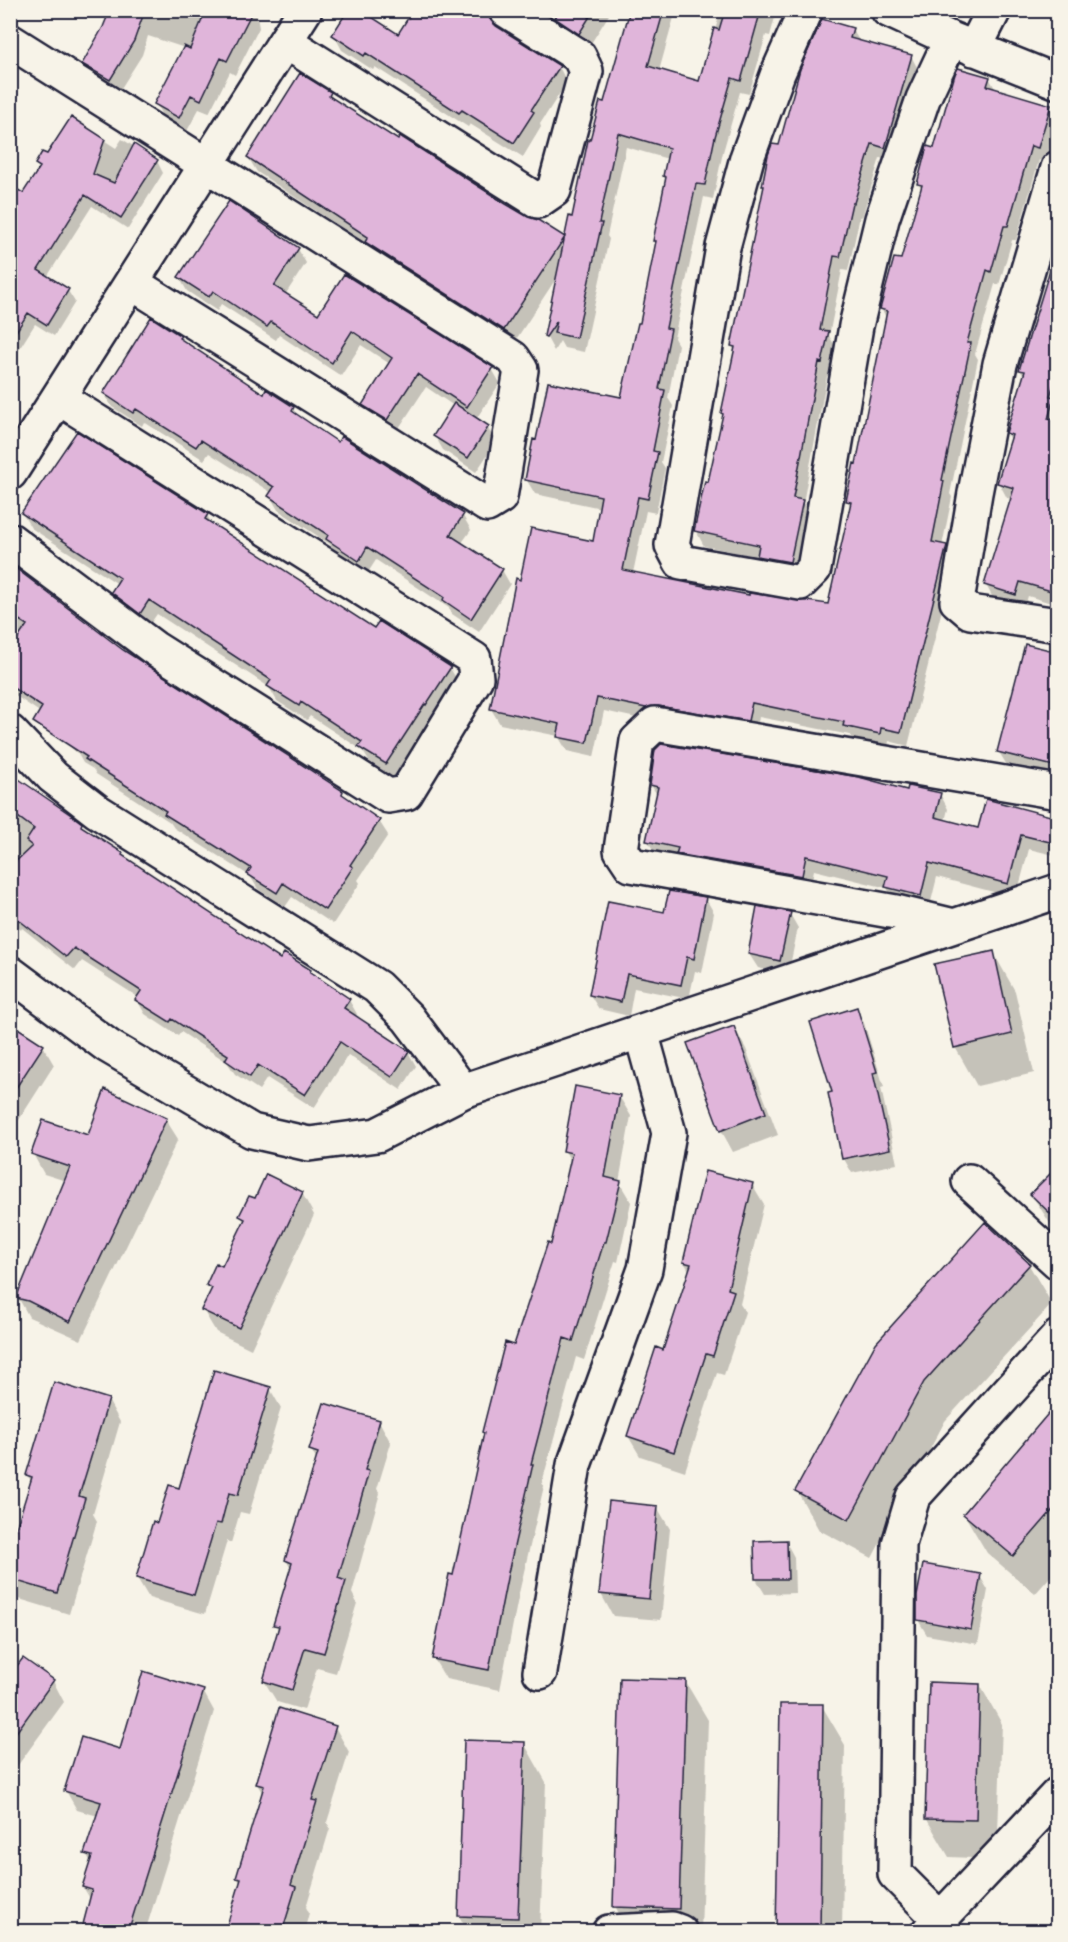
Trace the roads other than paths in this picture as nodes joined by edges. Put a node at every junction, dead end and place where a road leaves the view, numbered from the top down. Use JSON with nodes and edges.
{"nodes":[{"id":1,"x":305,"y":10,"type":"edge"},
{"id":2,"x":506,"y":10,"type":"edge"},
{"id":3,"x":806,"y":10,"type":"edge"},
{"id":4,"x":888,"y":10,"type":"edge"},
{"id":5,"x":994,"y":10,"type":"edge"},
{"id":6,"x":10,"y":41,"type":"edge"},
{"id":7,"x":286,"y":42,"type":"junction"},
{"id":8,"x":963,"y":44,"type":"junction"},
{"id":9,"x":1058,"y":81,"type":"edge"},
{"id":10,"x":207,"y":165,"type":"junction"},
{"id":11,"x":1058,"y":168,"type":"edge"},
{"id":12,"x":132,"y":282,"type":"junction"},
{"id":13,"x":59,"y":398,"type":"junction"},
{"id":14,"x":10,"y":473,"type":"edge"},
{"id":15,"x":10,"y":540,"type":"edge"},
{"id":16,"x":1058,"y":625,"type":"edge"},
{"id":17,"x":10,"y":732,"type":"edge"},
{"id":18,"x":1058,"y":792,"type":"edge"},
{"id":19,"x":1058,"y":891,"type":"edge"},
{"id":20,"x":954,"y":926,"type":"junction"},
{"id":21,"x":10,"y":973,"type":"edge"},
{"id":22,"x":641,"y":1032,"type":"junction"},
{"id":23,"x":463,"y":1091,"type":"junction"},
{"id":24,"x":969,"y":1181,"type":"dead end"},
{"id":25,"x":1058,"y":1262,"type":"edge"},
{"id":26,"x":1058,"y":1337,"type":"edge"},
{"id":27,"x":540,"y":1672,"type":"dead end"},
{"id":28,"x":1058,"y":1794,"type":"edge"},
{"id":29,"x":934,"y":1925,"type":"edge"},
{"id":30,"x":609,"y":1932,"type":"edge"},
{"id":31,"x":680,"y":1932,"type":"edge"}],
"edges":[{"from":1,"to":7,"type":"street"},
{"from":2,"to":7,"type":"street"},
{"from":3,"to":8,"type":"street"},
{"from":4,"to":8,"type":"street"},
{"from":5,"to":8,"type":"street"},
{"from":6,"to":10,"type":"street"},
{"from":7,"to":10,"type":"street"},
{"from":8,"to":9,"type":"street"},
{"from":10,"to":12,"type":"street"},
{"from":10,"to":12,"type":"street"},
{"from":11,"to":16,"type":"street"},
{"from":12,"to":13,"type":"street"},
{"from":13,"to":14,"type":"street"},
{"from":13,"to":15,"type":"street"},
{"from":17,"to":23,"type":"street"},
{"from":18,"to":20,"type":"street"},
{"from":19,"to":20,"type":"street"},
{"from":20,"to":22,"type":"street"},
{"from":21,"to":23,"type":"street"},
{"from":22,"to":23,"type":"street"},
{"from":22,"to":27,"type":"street"},
{"from":24,"to":25,"type":"street"},
{"from":26,"to":29,"type":"street"},
{"from":28,"to":29,"type":"street"},
{"from":30,"to":31,"type":"street"}]}
